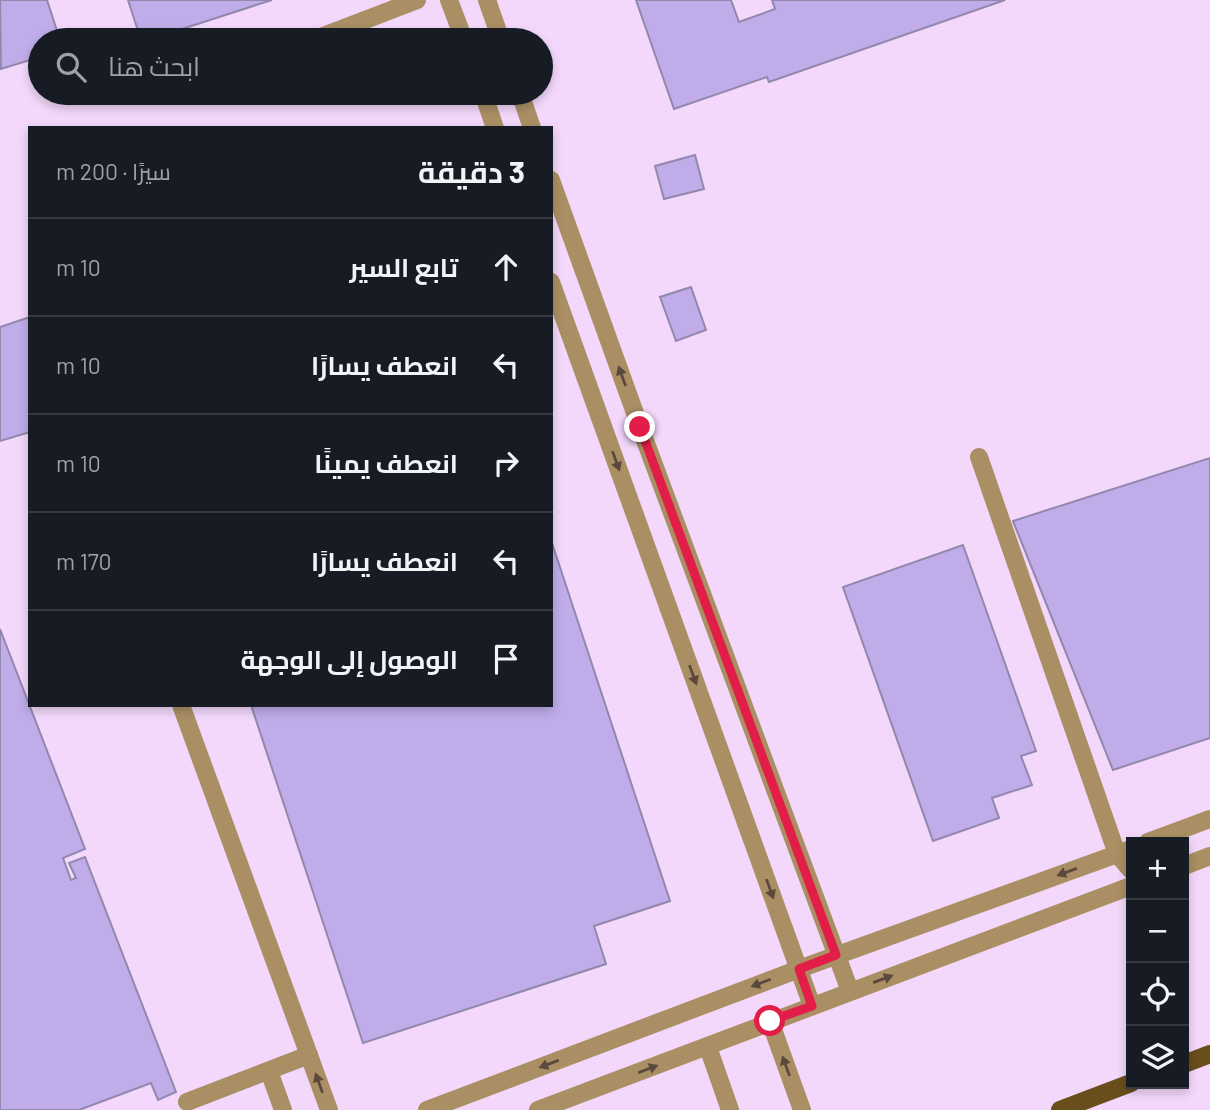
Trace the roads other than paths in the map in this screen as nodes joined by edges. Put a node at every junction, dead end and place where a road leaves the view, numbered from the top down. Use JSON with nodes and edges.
{"nodes":[{"id":1,"x":417,"y":0,"type":"edge"},
{"id":2,"x":449,"y":0,"type":"edge"},
{"id":3,"x":486,"y":0,"type":"edge"},
{"id":4,"x":344,"y":28,"type":"edge"},
{"id":5,"x":460,"y":28,"type":"edge"},
{"id":6,"x":496,"y":28,"type":"edge"},
{"id":7,"x":487,"y":105,"type":"edge"},
{"id":8,"x":524,"y":105,"type":"edge"},
{"id":9,"x":494,"y":126,"type":"edge"},
{"id":10,"x":532,"y":126,"type":"edge"},
{"id":11,"x":553,"y":186,"type":"edge"},
{"id":12,"x":553,"y":288,"type":"edge"},
{"id":13,"x":979,"y":457,"type":"dead end"},
{"id":14,"x":182,"y":707,"type":"edge"},
{"id":15,"x":1210,"y":819,"type":"edge"},
{"id":16,"x":1161,"y":837,"type":"edge"},
{"id":17,"x":1124,"y":851,"type":"edge"},
{"id":18,"x":1210,"y":856,"type":"edge"},
{"id":19,"x":1189,"y":864,"type":"edge"},
{"id":20,"x":1126,"y":888,"type":"edge"},
{"id":21,"x":836,"y":955,"type":"junction"},
{"id":22,"x":799,"y":969,"type":"junction"},
{"id":23,"x":850,"y":991,"type":"junction"},
{"id":24,"x":812,"y":1006,"type":"junction"},
{"id":25,"x":770,"y":1021,"type":"junction"},
{"id":26,"x":708,"y":1047,"type":"junction"},
{"id":27,"x":1210,"y":1054,"type":"edge"},
{"id":28,"x":309,"y":1055,"type":"junction"},
{"id":29,"x":1189,"y":1062,"type":"edge"},
{"id":30,"x":269,"y":1071,"type":"junction"},
{"id":31,"x":1126,"y":1085,"type":"edge"},
{"id":32,"x":187,"y":1102,"type":"dead end"},
{"id":33,"x":283,"y":1110,"type":"edge"},
{"id":34,"x":329,"y":1110,"type":"edge"},
{"id":35,"x":427,"y":1110,"type":"edge"},
{"id":36,"x":538,"y":1110,"type":"edge"},
{"id":37,"x":730,"y":1110,"type":"edge"},
{"id":38,"x":802,"y":1110,"type":"edge"},
{"id":39,"x":1060,"y":1110,"type":"edge"}],
"edges":[{"from":1,"to":4,"type":"street"},
{"from":2,"to":5,"type":"street"},
{"from":3,"to":6,"type":"street"},
{"from":7,"to":9,"type":"street"},
{"from":8,"to":10,"type":"street"},
{"from":21,"to":11,"type":"street","one_way":true},
{"from":12,"to":22,"type":"street","one_way":true},
{"from":13,"to":17,"type":"street"},
{"from":14,"to":28,"type":"street"},
{"from":15,"to":16,"type":"street"},
{"from":17,"to":21,"type":"street","one_way":true},
{"from":18,"to":19,"type":"street"},
{"from":23,"to":20,"type":"street","one_way":true},
{"from":21,"to":22,"type":"street"},
{"from":21,"to":23,"type":"street"},
{"from":22,"to":24,"type":"street"},
{"from":22,"to":35,"type":"street","one_way":true},
{"from":23,"to":24,"type":"street"},
{"from":24,"to":25,"type":"street"},
{"from":25,"to":26,"type":"street"},
{"from":38,"to":25,"type":"street","one_way":true},
{"from":36,"to":26,"type":"street","one_way":true},
{"from":26,"to":37,"type":"street"},
{"from":27,"to":29,"type":"main road"},
{"from":28,"to":30,"type":"street"},
{"from":34,"to":28,"type":"street","one_way":true},
{"from":30,"to":32,"type":"street"},
{"from":30,"to":33,"type":"street"},
{"from":31,"to":39,"type":"main road"}]}
